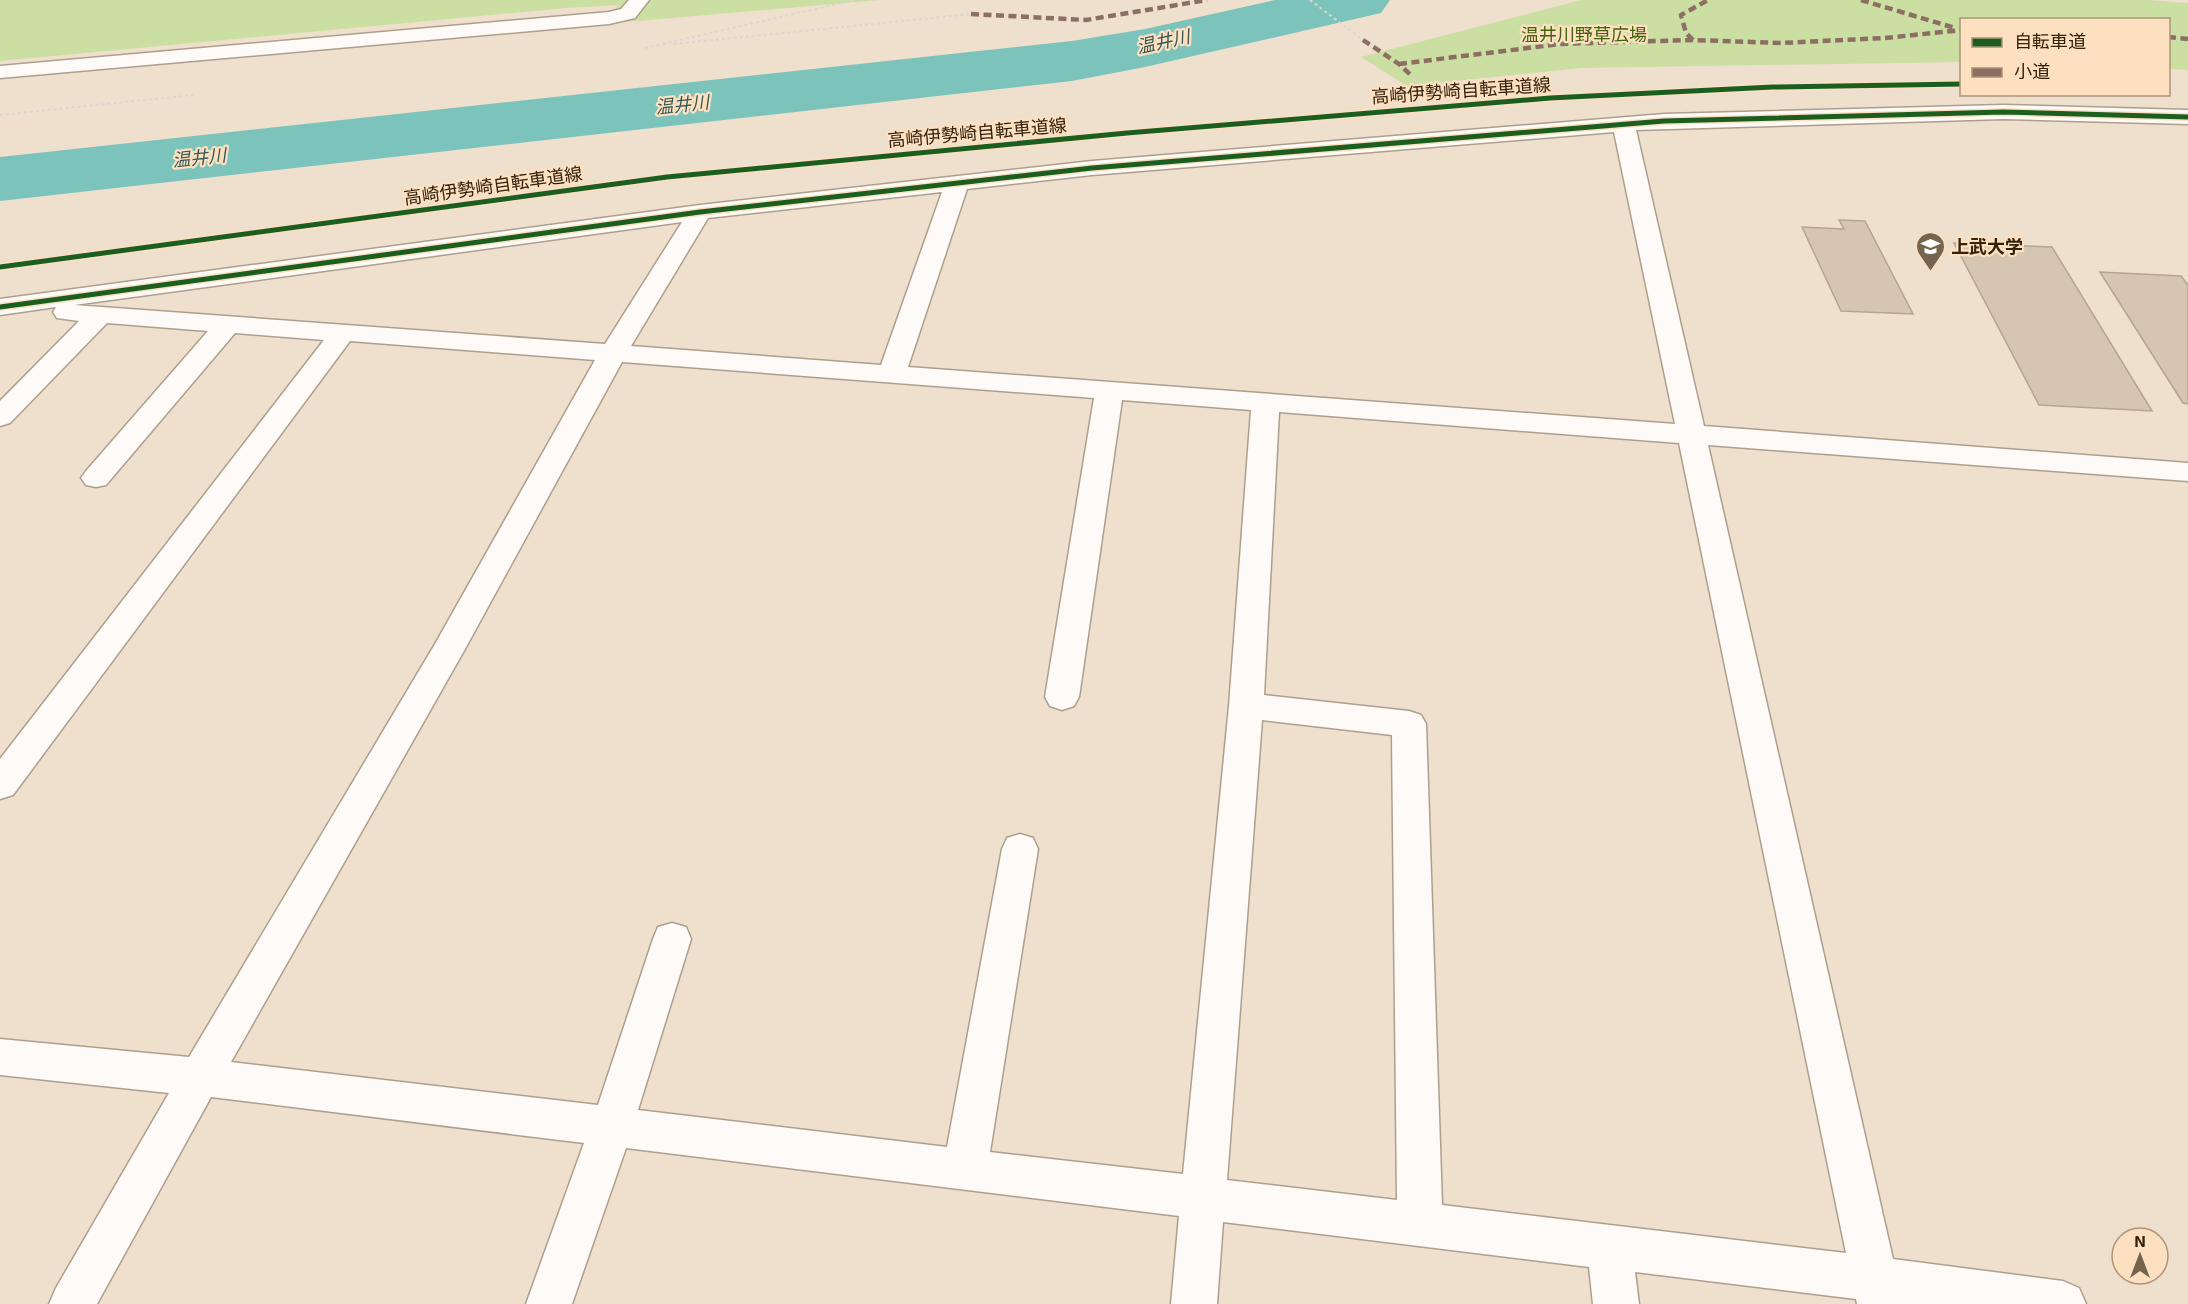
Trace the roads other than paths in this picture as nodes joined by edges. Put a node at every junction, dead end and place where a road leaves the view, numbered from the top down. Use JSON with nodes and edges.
{"nodes":[{"id":1,"x":639,"y":0,"type":"edge"},
{"id":2,"x":0,"y":72,"type":"edge"},
{"id":3,"x":2188,"y":117,"type":"edge"},
{"id":4,"x":1624,"y":125,"type":"junction"},
{"id":5,"x":957,"y":183,"type":"junction"},
{"id":6,"x":700,"y":212,"type":"junction"},
{"id":7,"x":0,"y":307,"type":"edge"},
{"id":8,"x":101,"y":314,"type":"junction"},
{"id":9,"x":228,"y":324,"type":"junction"},
{"id":10,"x":343,"y":333,"type":"junction"},
{"id":11,"x":613,"y":353,"type":"junction"},
{"id":12,"x":892,"y":374,"type":"junction"},
{"id":13,"x":1109,"y":391,"type":"junction"},
{"id":14,"x":1266,"y":403,"type":"junction"},
{"id":15,"x":0,"y":417,"type":"edge"},
{"id":16,"x":1693,"y":434,"type":"junction"},
{"id":17,"x":2188,"y":472,"type":"edge"},
{"id":18,"x":96,"y":478,"type":"dead end"},
{"id":19,"x":1062,"y":697,"type":"dead end"},
{"id":20,"x":1246,"y":706,"type":"junction"},
{"id":21,"x":0,"y":784,"type":"edge"},
{"id":22,"x":1020,"y":849,"type":"dead end"},
{"id":23,"x":672,"y":939,"type":"dead end"},
{"id":24,"x":0,"y":1057,"type":"edge"},
{"id":25,"x":200,"y":1077,"type":"junction"},
{"id":26,"x":612,"y":1126,"type":"junction"},
{"id":27,"x":965,"y":1169,"type":"junction"},
{"id":28,"x":1202,"y":1198,"type":"junction"},
{"id":29,"x":1420,"y":1224,"type":"junction"},
{"id":30,"x":1610,"y":1247,"type":"junction"},
{"id":31,"x":1878,"y":1292,"type":"edge"},
{"id":32,"x":72,"y":1304,"type":"edge"},
{"id":33,"x":549,"y":1304,"type":"edge"},
{"id":34,"x":1194,"y":1304,"type":"edge"},
{"id":35,"x":1616,"y":1304,"type":"edge"},
{"id":36,"x":2063,"y":1304,"type":"edge"}],
"edges":[{"from":1,"to":2,"type":"street"},
{"from":3,"to":4,"type":"street"},
{"from":4,"to":5,"type":"street"},
{"from":4,"to":16,"type":"street"},
{"from":5,"to":6,"type":"street"},
{"from":5,"to":12,"type":"street"},
{"from":6,"to":7,"type":"street"},
{"from":6,"to":11,"type":"street"},
{"from":7,"to":8,"type":"street"},
{"from":8,"to":9,"type":"street"},
{"from":8,"to":15,"type":"street"},
{"from":9,"to":10,"type":"street"},
{"from":9,"to":18,"type":"street"},
{"from":10,"to":11,"type":"street"},
{"from":10,"to":21,"type":"street"},
{"from":11,"to":12,"type":"street"},
{"from":11,"to":25,"type":"street"},
{"from":12,"to":13,"type":"street"},
{"from":13,"to":14,"type":"street"},
{"from":13,"to":19,"type":"street"},
{"from":14,"to":16,"type":"street"},
{"from":14,"to":20,"type":"street"},
{"from":16,"to":17,"type":"street"},
{"from":16,"to":31,"type":"street"},
{"from":20,"to":28,"type":"street"},
{"from":20,"to":29,"type":"street"},
{"from":22,"to":27,"type":"street"},
{"from":23,"to":26,"type":"street"},
{"from":24,"to":25,"type":"street"},
{"from":25,"to":26,"type":"street"},
{"from":25,"to":32,"type":"street"},
{"from":26,"to":27,"type":"street"},
{"from":26,"to":33,"type":"street"},
{"from":27,"to":28,"type":"street"},
{"from":28,"to":29,"type":"street"},
{"from":28,"to":34,"type":"street"},
{"from":29,"to":30,"type":"street"},
{"from":30,"to":31,"type":"street"},
{"from":30,"to":35,"type":"street"},
{"from":31,"to":36,"type":"street"}]}
